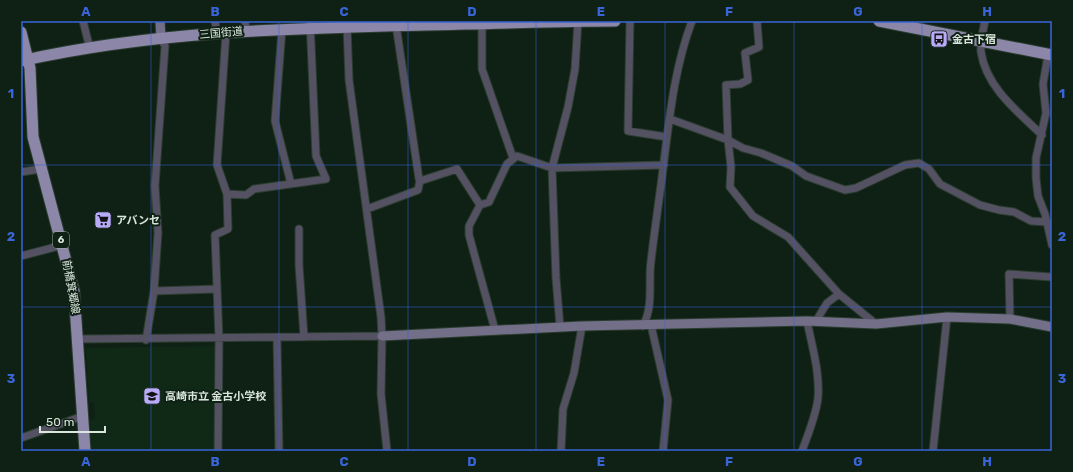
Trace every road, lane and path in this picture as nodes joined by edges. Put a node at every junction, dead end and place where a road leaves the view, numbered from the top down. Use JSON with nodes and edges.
{"nodes":[{"id":1,"x":83,"y":21,"type":"edge"},
{"id":2,"x":160,"y":21,"type":"edge"},
{"id":3,"x":216,"y":21,"type":"edge"},
{"id":4,"x":578,"y":21,"type":"edge"},
{"id":5,"x":614,"y":21,"type":"edge"},
{"id":6,"x":630,"y":21,"type":"edge"},
{"id":7,"x":692,"y":21,"type":"edge"},
{"id":8,"x":757,"y":21,"type":"edge"},
{"id":9,"x":879,"y":21,"type":"edge"},
{"id":10,"x":985,"y":21,"type":"edge"},
{"id":11,"x":522,"y":22,"type":"edge"},
{"id":12,"x":390,"y":23,"type":"edge"},
{"id":13,"x":467,"y":23,"type":"edge"},
{"id":14,"x":482,"y":23,"type":"junction"},
{"id":15,"x":913,"y":24,"type":"edge"},
{"id":16,"x":310,"y":25,"type":"edge"},
{"id":17,"x":246,"y":26,"type":"edge"},
{"id":18,"x":347,"y":26,"type":"junction"},
{"id":19,"x":282,"y":29,"type":"junction"},
{"id":20,"x":21,"y":32,"type":"edge"},
{"id":21,"x":222,"y":33,"type":"junction"},
{"id":22,"x":161,"y":39,"type":"junction"},
{"id":23,"x":981,"y":41,"type":"junction"},
{"id":24,"x":90,"y":49,"type":"junction"},
{"id":25,"x":1050,"y":55,"type":"edge"},
{"id":26,"x":24,"y":60,"type":"edge"},
{"id":27,"x":670,"y":119,"type":"junction"},
{"id":28,"x":1042,"y":135,"type":"junction"},
{"id":29,"x":668,"y":137,"type":"junction"},
{"id":30,"x":728,"y":140,"type":"junction"},
{"id":31,"x":513,"y":158,"type":"junction"},
{"id":32,"x":664,"y":165,"type":"junction"},
{"id":33,"x":552,"y":168,"type":"junction"},
{"id":34,"x":41,"y":169,"type":"junction"},
{"id":35,"x":21,"y":172,"type":"edge"},
{"id":36,"x":420,"y":180,"type":"junction"},
{"id":37,"x":291,"y":184,"type":"junction"},
{"id":38,"x":227,"y":194,"type":"junction"},
{"id":39,"x":480,"y":205,"type":"junction"},
{"id":40,"x":367,"y":209,"type":"junction"},
{"id":41,"x":1047,"y":222,"type":"junction"},
{"id":42,"x":299,"y":229,"type":"dead end"},
{"id":43,"x":63,"y":245,"type":"junction"},
{"id":44,"x":1052,"y":245,"type":"edge"},
{"id":45,"x":21,"y":256,"type":"edge"},
{"id":46,"x":1052,"y":277,"type":"edge"},
{"id":47,"x":217,"y":289,"type":"junction"},
{"id":48,"x":154,"y":291,"type":"junction"},
{"id":49,"x":838,"y":294,"type":"junction"},
{"id":50,"x":947,"y":317,"type":"junction"},
{"id":51,"x":1010,"y":319,"type":"junction"},
{"id":52,"x":806,"y":321,"type":"junction"},
{"id":53,"x":816,"y":321,"type":"junction"},
{"id":54,"x":876,"y":324,"type":"junction"},
{"id":55,"x":582,"y":326,"type":"junction"},
{"id":56,"x":647,"y":326,"type":"junction"},
{"id":57,"x":560,"y":327,"type":"junction"},
{"id":58,"x":1052,"y":327,"type":"edge"},
{"id":59,"x":495,"y":330,"type":"junction"},
{"id":60,"x":382,"y":336,"type":"junction"},
{"id":61,"x":304,"y":337,"type":"junction"},
{"id":62,"x":277,"y":338,"type":"junction"},
{"id":63,"x":219,"y":339,"type":"junction"},
{"id":64,"x":78,"y":340,"type":"junction"},
{"id":65,"x":146,"y":340,"type":"junction"},
{"id":66,"x":83,"y":416,"type":"junction"},
{"id":67,"x":21,"y":438,"type":"edge"},
{"id":68,"x":85,"y":451,"type":"edge"},
{"id":69,"x":218,"y":451,"type":"edge"},
{"id":70,"x":279,"y":451,"type":"edge"},
{"id":71,"x":387,"y":451,"type":"edge"},
{"id":72,"x":561,"y":451,"type":"edge"},
{"id":73,"x":663,"y":451,"type":"edge"},
{"id":74,"x":802,"y":451,"type":"edge"},
{"id":75,"x":933,"y":451,"type":"edge"}],
"edges":[{"from":1,"to":24,"type":"street"},
{"from":2,"to":22,"type":"street"},
{"from":3,"to":21,"type":"street"},
{"from":4,"to":5,"type":"main road","name":"三国街道"},
{"from":4,"to":11,"type":"main road","name":"三国街道"},
{"from":4,"to":33,"type":"street"},
{"from":6,"to":29,"type":"street"},
{"from":7,"to":27,"type":"street"},
{"from":8,"to":30,"type":"street"},
{"from":9,"to":15,"type":"main road"},
{"from":10,"to":23,"type":"street"},
{"from":11,"to":14,"type":"main road","name":"三国街道"},
{"from":12,"to":13,"type":"main road","name":"三国街道"},
{"from":12,"to":18,"type":"main road","name":"三国街道"},
{"from":12,"to":36,"type":"street"},
{"from":13,"to":14,"type":"main road","name":"三国街道"},
{"from":14,"to":31,"type":"street"},
{"from":15,"to":23,"type":"main road"},
{"from":16,"to":18,"type":"main road","name":"三国街道"},
{"from":16,"to":19,"type":"main road","name":"三国街道"},
{"from":16,"to":37,"type":"street"},
{"from":17,"to":19,"type":"main road","name":"三国街道"},
{"from":17,"to":21,"type":"main road","name":"三国街道"},
{"from":18,"to":40,"type":"street"},
{"from":19,"to":37,"type":"street"},
{"from":20,"to":26,"type":"main road","name":"前橋箕郷線","number":"6"},
{"from":21,"to":22,"type":"main road","name":"三国街道"},
{"from":21,"to":38,"type":"street"},
{"from":22,"to":24,"type":"main road","name":"三国街道"},
{"from":22,"to":48,"type":"street"},
{"from":23,"to":25,"type":"main road"},
{"from":23,"to":28,"type":"street"},
{"from":24,"to":26,"type":"main road","name":"三国街道"},
{"from":25,"to":28,"type":"street"},
{"from":26,"to":34,"type":"main road","name":"前橋箕郷線","number":"6"},
{"from":27,"to":29,"type":"street"},
{"from":27,"to":30,"type":"street"},
{"from":28,"to":41,"type":"street"},
{"from":29,"to":32,"type":"street"},
{"from":30,"to":41,"type":"street"},
{"from":30,"to":49,"type":"street"},
{"from":31,"to":33,"type":"street"},
{"from":31,"to":39,"type":"street"},
{"from":32,"to":33,"type":"street"},
{"from":32,"to":56,"type":"street"},
{"from":33,"to":57,"type":"street"},
{"from":34,"to":35,"type":"street"},
{"from":34,"to":43,"type":"main road","name":"前橋箕郷線","number":"6"},
{"from":36,"to":39,"type":"street"},
{"from":36,"to":40,"type":"street"},
{"from":37,"to":38,"type":"street"},
{"from":38,"to":47,"type":"street"},
{"from":39,"to":59,"type":"street"},
{"from":40,"to":60,"type":"street"},
{"from":41,"to":44,"type":"street"},
{"from":42,"to":61,"type":"street"},
{"from":43,"to":45,"type":"street"},
{"from":43,"to":64,"type":"main road","name":"前橋箕郷線","number":"6"},
{"from":46,"to":51,"type":"street"},
{"from":47,"to":48,"type":"street"},
{"from":47,"to":63,"type":"street"},
{"from":48,"to":65,"type":"street"},
{"from":49,"to":53,"type":"street"},
{"from":49,"to":54,"type":"street"},
{"from":50,"to":51,"type":"street"},
{"from":50,"to":54,"type":"street"},
{"from":50,"to":75,"type":"street"},
{"from":51,"to":58,"type":"street"},
{"from":52,"to":53,"type":"street"},
{"from":52,"to":56,"type":"street"},
{"from":52,"to":74,"type":"street"},
{"from":53,"to":54,"type":"street"},
{"from":55,"to":56,"type":"street"},
{"from":55,"to":57,"type":"street"},
{"from":55,"to":72,"type":"street"},
{"from":56,"to":73,"type":"street"},
{"from":57,"to":59,"type":"street"},
{"from":59,"to":60,"type":"street"},
{"from":60,"to":61,"type":"street"},
{"from":60,"to":71,"type":"street"},
{"from":61,"to":62,"type":"street"},
{"from":62,"to":63,"type":"street"},
{"from":62,"to":70,"type":"street"},
{"from":63,"to":65,"type":"street"},
{"from":63,"to":69,"type":"street"},
{"from":64,"to":65,"type":"street"},
{"from":64,"to":66,"type":"main road","name":"前橋箕郷線","number":"6"},
{"from":66,"to":67,"type":"street"},
{"from":66,"to":68,"type":"main road","name":"前橋箕郷線","number":"6"}]}
